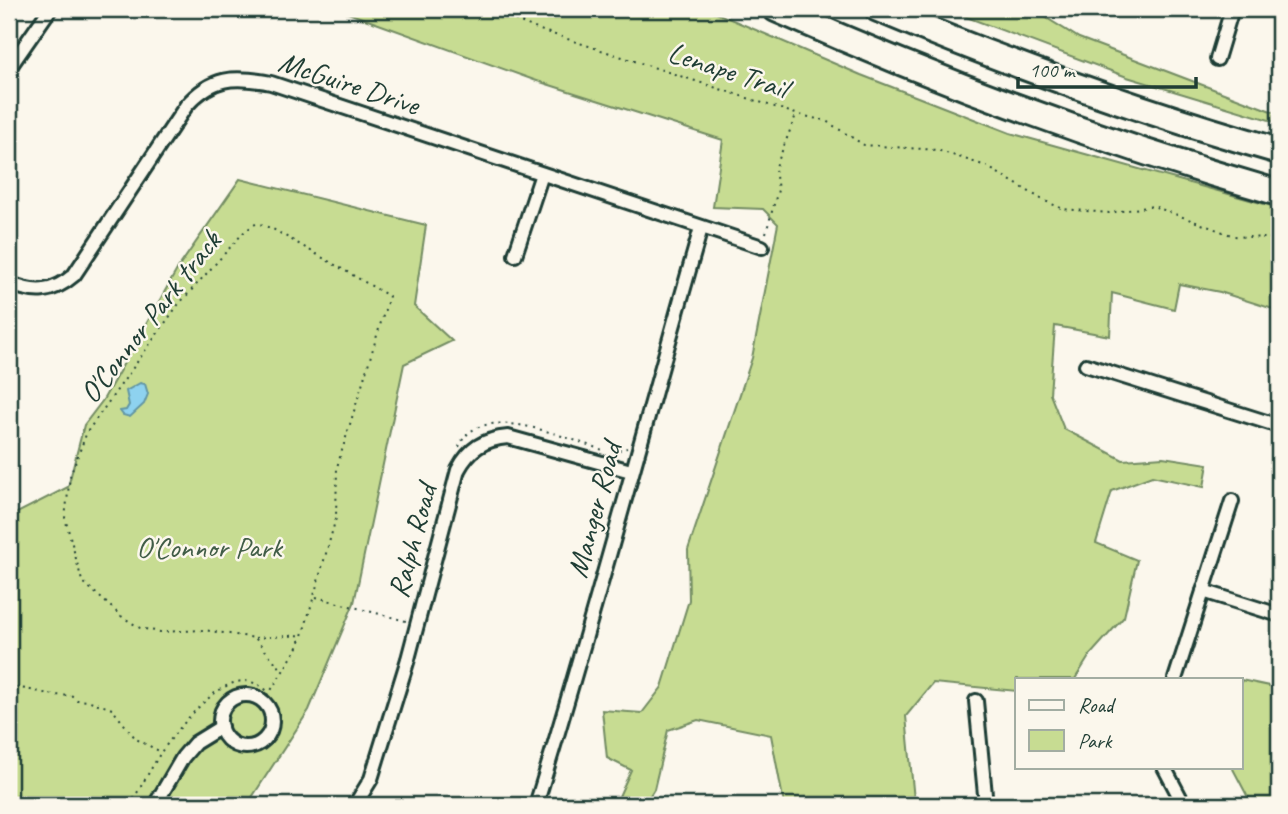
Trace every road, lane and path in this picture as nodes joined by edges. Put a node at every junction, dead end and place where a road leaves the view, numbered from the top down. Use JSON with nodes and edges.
{"nodes":[{"id":1,"x":50,"y":9,"type":"edge"},
{"id":2,"x":489,"y":9,"type":"edge"},
{"id":3,"x":776,"y":9,"type":"edge"},
{"id":4,"x":878,"y":9,"type":"edge"},
{"id":5,"x":1231,"y":9,"type":"edge"},
{"id":6,"x":1217,"y":59,"type":"dead end"},
{"id":7,"x":9,"y":68,"type":"edge"},
{"id":8,"x":796,"y":114,"type":"junction"},
{"id":9,"x":1279,"y":151,"type":"edge"},
{"id":10,"x":542,"y":174,"type":"junction"},
{"id":11,"x":1279,"y":193,"type":"edge"},
{"id":12,"x":701,"y":228,"type":"junction"},
{"id":13,"x":1279,"y":239,"type":"edge"},
{"id":14,"x":762,"y":247,"type":"joint"},
{"id":15,"x":515,"y":255,"type":"dead end"},
{"id":16,"x":9,"y":283,"type":"edge"},
{"id":17,"x":1086,"y":365,"type":"dead end"},
{"id":18,"x":1279,"y":426,"type":"edge"},
{"id":19,"x":631,"y":471,"type":"junction"},
{"id":20,"x":1232,"y":501,"type":"dead end"},
{"id":21,"x":1203,"y":591,"type":"junction"},
{"id":22,"x":1279,"y":615,"type":"edge"},
{"id":23,"x":303,"y":635,"type":"junction"},
{"id":24,"x":256,"y":638,"type":"junction"},
{"id":25,"x":282,"y":670,"type":"junction"},
{"id":26,"x":1175,"y":678,"type":"edge"},
{"id":27,"x":9,"y":687,"type":"edge"},
{"id":28,"x":266,"y":696,"type":"junction"},
{"id":29,"x":976,"y":701,"type":"dead end"},
{"id":30,"x":221,"y":727,"type":"junction"},
{"id":31,"x":162,"y":751,"type":"junction"},
{"id":32,"x":1165,"y":768,"type":"edge"},
{"id":33,"x":130,"y":805,"type":"edge"},
{"id":34,"x":155,"y":805,"type":"edge"},
{"id":35,"x":355,"y":805,"type":"edge"},
{"id":36,"x":536,"y":805,"type":"edge"},
{"id":37,"x":986,"y":805,"type":"edge"},
{"id":38,"x":1184,"y":805,"type":"edge"}],
"edges":[{"from":1,"to":7,"type":"street"},
{"from":2,"to":8,"type":"path","name":"Lenape Trail"},
{"from":3,"to":11,"type":"highway"},
{"from":4,"to":9,"type":"highway"},
{"from":5,"to":6,"type":"street"},
{"from":8,"to":13,"type":"path","name":"Lenape Trail"},
{"from":8,"to":14,"type":"path","name":"Lenape Trail"},
{"from":10,"to":12,"type":"street","name":"McGuire Drive"},
{"from":10,"to":15,"type":"street"},
{"from":10,"to":16,"type":"street","name":"McGuire Drive"},
{"from":12,"to":14,"type":"street","name":"McGuire Drive"},
{"from":12,"to":19,"type":"street","name":"Manger Road"},
{"from":17,"to":18,"type":"street"},
{"from":19,"to":35,"type":"street","name":"Ralph Road"},
{"from":19,"to":36,"type":"street","name":"Manger Road"},
{"from":20,"to":21,"type":"street"},
{"from":21,"to":22,"type":"street"},
{"from":21,"to":26,"type":"street"},
{"from":23,"to":24,"type":"path","name":"O'Connor Park track"},
{"from":23,"to":24,"type":"path","name":"O'Connor Park track"},
{"from":23,"to":25,"type":"path","name":"O'Connor Park track"},
{"from":24,"to":25,"type":"path"},
{"from":25,"to":28,"type":"path","name":"O'Connor Park track"},
{"from":27,"to":31,"type":"path"},
{"from":28,"to":30,"type":"street"},
{"from":28,"to":30,"type":"street"},
{"from":28,"to":31,"type":"path"},
{"from":29,"to":37,"type":"street"},
{"from":30,"to":34,"type":"street"},
{"from":31,"to":33,"type":"path"},
{"from":32,"to":38,"type":"street"}]}
